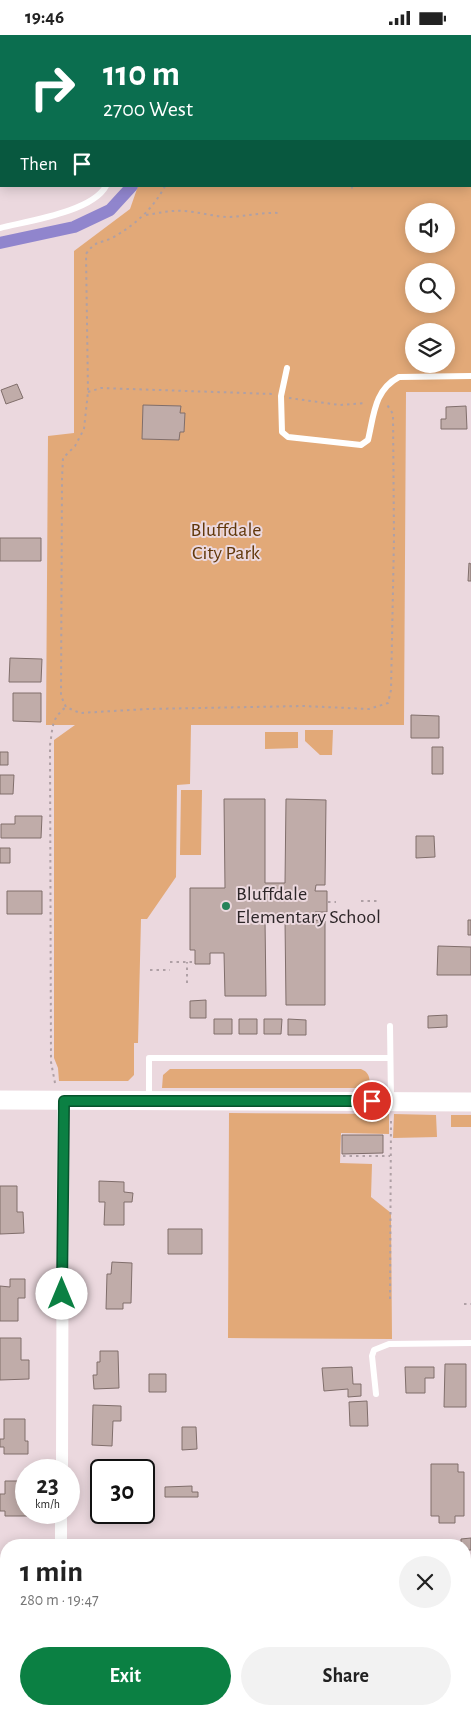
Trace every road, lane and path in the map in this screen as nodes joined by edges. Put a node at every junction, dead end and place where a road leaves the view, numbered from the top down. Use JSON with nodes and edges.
{"nodes":[{"id":1,"x":105,"y":187,"type":"edge"},
{"id":2,"x":164,"y":187,"type":"edge"},
{"id":3,"x":352,"y":187,"type":"edge"},
{"id":4,"x":352,"y":192,"type":"dead end"},
{"id":5,"x":280,"y":213,"type":"dead end"},
{"id":6,"x":146,"y":215,"type":"junction"},
{"id":7,"x":0,"y":228,"type":"edge"},
{"id":8,"x":287,"y":368,"type":"dead end"},
{"id":9,"x":471,"y":376,"type":"edge"},
{"id":10,"x":88,"y":392,"type":"junction"},
{"id":11,"x":281,"y":396,"type":"junction"},
{"id":12,"x":376,"y":403,"type":"junction"},
{"id":13,"x":66,"y":707,"type":"junction"},
{"id":14,"x":328,"y":901,"type":"dead end"},
{"id":15,"x":336,"y":901,"type":"dead end"},
{"id":16,"x":361,"y":901,"type":"dead end"},
{"id":17,"x":380,"y":901,"type":"dead end"},
{"id":18,"x":187,"y":962,"type":"junction"},
{"id":19,"x":170,"y":963,"type":"dead end"},
{"id":20,"x":193,"y":963,"type":"dead end"},
{"id":21,"x":150,"y":971,"type":"dead end"},
{"id":22,"x":170,"y":971,"type":"dead end"},
{"id":23,"x":187,"y":983,"type":"dead end"},
{"id":24,"x":390,"y":1026,"type":"dead end"},
{"id":25,"x":390,"y":1058,"type":"junction"},
{"id":26,"x":55,"y":1083,"type":"dead end"},
{"id":27,"x":0,"y":1100,"type":"edge"},
{"id":28,"x":64,"y":1101,"type":"junction"},
{"id":29,"x":149,"y":1102,"type":"junction"},
{"id":30,"x":471,"y":1102,"type":"edge"},
{"id":31,"x":391,"y":1110,"type":"junction"},
{"id":32,"x":391,"y":1156,"type":"junction"},
{"id":33,"x":343,"y":1157,"type":"dead end"},
{"id":34,"x":390,"y":1299,"type":"dead end"},
{"id":35,"x":471,"y":1303,"type":"edge"},
{"id":36,"x":464,"y":1304,"type":"dead end"},
{"id":37,"x":471,"y":1343,"type":"edge"},
{"id":38,"x":376,"y":1394,"type":"dead end"},
{"id":39,"x":62,"y":1459,"type":"edge"},
{"id":40,"x":61,"y":1524,"type":"edge"},
{"id":41,"x":61,"y":1539,"type":"edge"}],
"edges":[{"from":1,"to":7,"type":"lane"},
{"from":2,"to":6,"type":"path"},
{"from":3,"to":4,"type":"path"},
{"from":5,"to":6,"type":"path"},
{"from":6,"to":10,"type":"path"},
{"from":8,"to":11,"type":"lane"},
{"from":9,"to":12,"type":"lane"},
{"from":10,"to":11,"type":"path"},
{"from":10,"to":13,"type":"path"},
{"from":11,"to":12,"type":"path"},
{"from":11,"to":12,"type":"lane"},
{"from":12,"to":13,"type":"path"},
{"from":13,"to":26,"type":"path"},
{"from":14,"to":15,"type":"path"},
{"from":16,"to":17,"type":"path"},
{"from":18,"to":19,"type":"path"},
{"from":18,"to":20,"type":"path"},
{"from":18,"to":23,"type":"path"},
{"from":21,"to":22,"type":"path"},
{"from":24,"to":25,"type":"lane"},
{"from":25,"to":29,"type":"lane"},
{"from":25,"to":31,"type":"lane"},
{"from":27,"to":28,"type":"main road"},
{"from":28,"to":29,"type":"main road"},
{"from":28,"to":39,"type":"street"},
{"from":29,"to":31,"type":"main road"},
{"from":30,"to":31,"type":"main road"},
{"from":31,"to":32,"type":"path"},
{"from":32,"to":33,"type":"path"},
{"from":32,"to":34,"type":"path"},
{"from":35,"to":36,"type":"path"},
{"from":37,"to":38,"type":"lane"},
{"from":40,"to":41,"type":"street"}]}
